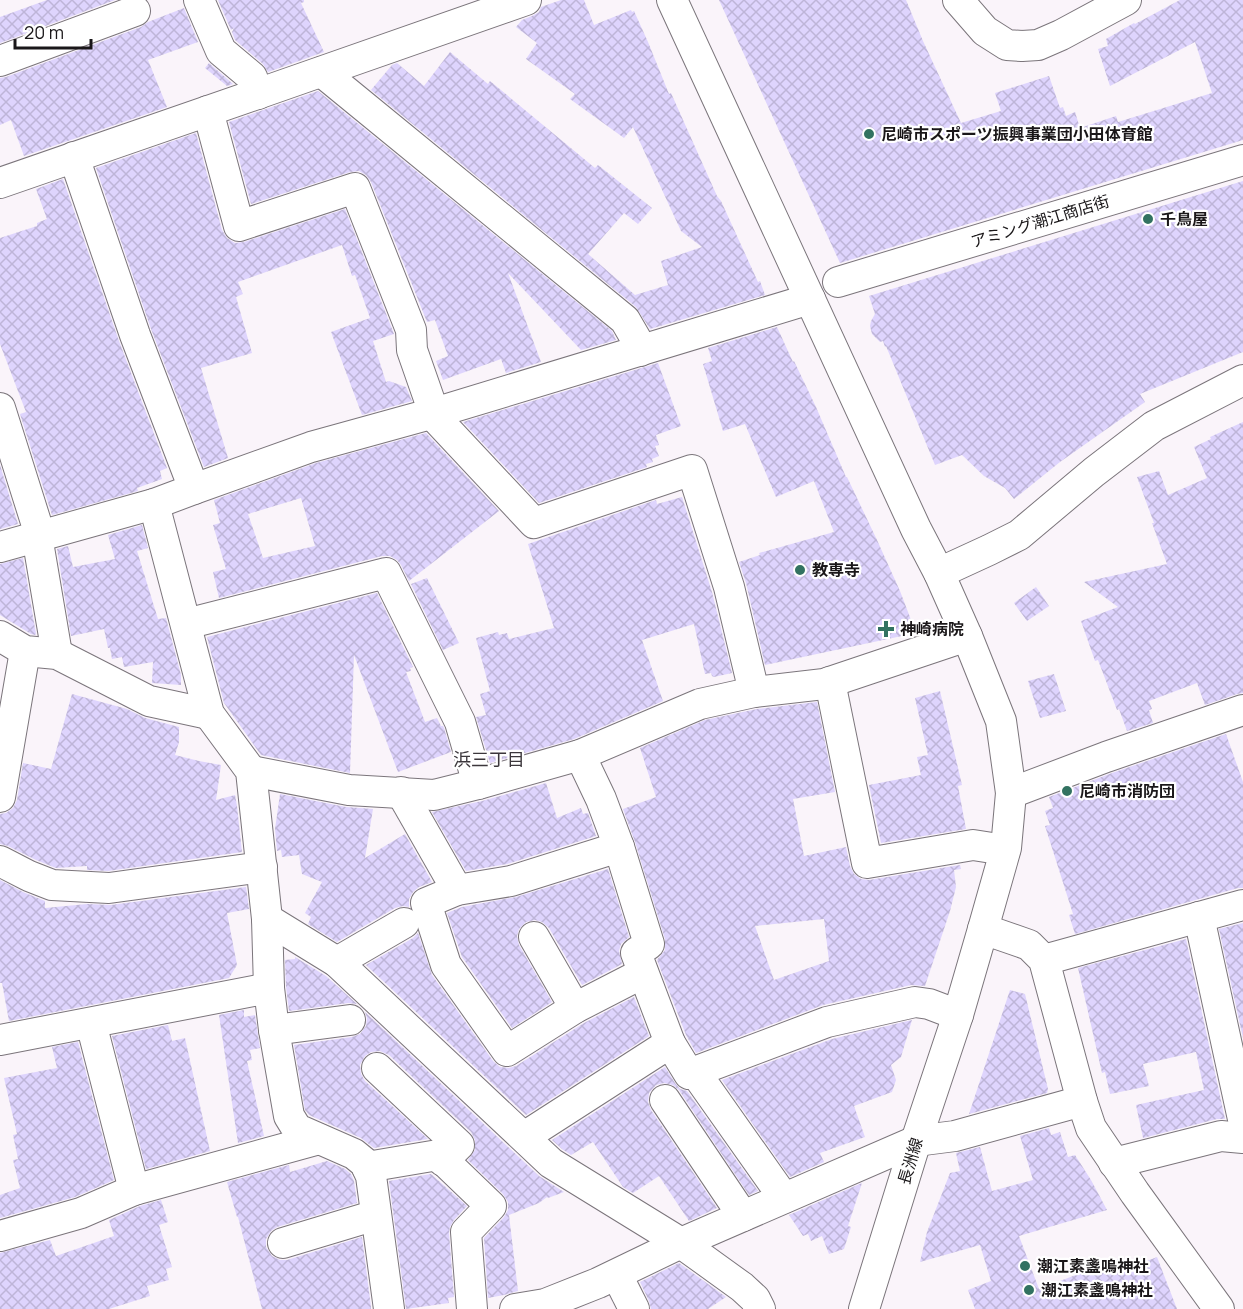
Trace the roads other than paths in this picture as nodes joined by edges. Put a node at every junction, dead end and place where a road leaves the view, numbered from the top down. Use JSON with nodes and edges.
{"nodes":[{"id":1,"x":199,"y":0,"type":"edge"},
{"id":2,"x":526,"y":0,"type":"edge"},
{"id":3,"x":672,"y":0,"type":"edge"},
{"id":4,"x":958,"y":0,"type":"edge"},
{"id":5,"x":1126,"y":0,"type":"edge"},
{"id":6,"x":135,"y":11,"type":"dead end"},
{"id":7,"x":452,"y":12,"type":"edge"},
{"id":8,"x":0,"y":61,"type":"edge"},
{"id":9,"x":322,"y":72,"type":"junction"},
{"id":10,"x":258,"y":94,"type":"junction"},
{"id":11,"x":208,"y":111,"type":"junction"},
{"id":12,"x":74,"y":157,"type":"junction"},
{"id":13,"x":1243,"y":160,"type":"edge"},
{"id":14,"x":0,"y":183,"type":"edge"},
{"id":15,"x":838,"y":282,"type":"dead end"},
{"id":16,"x":810,"y":299,"type":"junction"},
{"id":17,"x":640,"y":351,"type":"junction"},
{"id":18,"x":1243,"y":380,"type":"edge"},
{"id":19,"x":0,"y":408,"type":"edge"},
{"id":20,"x":432,"y":413,"type":"junction"},
{"id":21,"x":194,"y":489,"type":"junction"},
{"id":22,"x":154,"y":504,"type":"junction"},
{"id":23,"x":38,"y":536,"type":"junction"},
{"id":24,"x":0,"y":547,"type":"edge"},
{"id":25,"x":939,"y":573,"type":"junction"},
{"id":26,"x":186,"y":624,"type":"junction"},
{"id":27,"x":967,"y":636,"type":"junction"},
{"id":28,"x":13,"y":643,"type":"edge"},
{"id":29,"x":57,"y":654,"type":"junction"},
{"id":30,"x":830,"y":682,"type":"junction"},
{"id":31,"x":754,"y":692,"type":"junction"},
{"id":32,"x":1243,"y":710,"type":"edge"},
{"id":33,"x":209,"y":714,"type":"junction"},
{"id":34,"x":4,"y":753,"type":"edge"},
{"id":35,"x":580,"y":755,"type":"junction"},
{"id":36,"x":251,"y":771,"type":"junction"},
{"id":37,"x":478,"y":784,"type":"junction"},
{"id":38,"x":401,"y":792,"type":"junction"},
{"id":39,"x":1011,"y":793,"type":"junction"},
{"id":40,"x":0,"y":797,"type":"edge"},
{"id":41,"x":619,"y":847,"type":"junction"},
{"id":42,"x":1005,"y":850,"type":"junction"},
{"id":43,"x":0,"y":861,"type":"edge"},
{"id":44,"x":262,"y":867,"type":"junction"},
{"id":45,"x":457,"y":890,"type":"junction"},
{"id":46,"x":1243,"y":905,"type":"edge"},
{"id":47,"x":1198,"y":917,"type":"junction"},
{"id":48,"x":267,"y":919,"type":"junction"},
{"id":49,"x":404,"y":923,"type":"dead end"},
{"id":50,"x":983,"y":929,"type":"junction"},
{"id":51,"x":534,"y":937,"type":"dead end"},
{"id":52,"x":1044,"y":960,"type":"junction"},
{"id":53,"x":337,"y":962,"type":"junction"},
{"id":54,"x":643,"y":973,"type":"junction"},
{"id":55,"x":270,"y":988,"type":"junction"},
{"id":56,"x":574,"y":1008,"type":"junction"},
{"id":57,"x":958,"y":1015,"type":"junction"},
{"id":58,"x":350,"y":1020,"type":"dead end"},
{"id":59,"x":91,"y":1023,"type":"junction"},
{"id":60,"x":274,"y":1030,"type":"junction"},
{"id":61,"x":0,"y":1040,"type":"edge"},
{"id":62,"x":670,"y":1043,"type":"junction"},
{"id":63,"x":377,"y":1068,"type":"dead end"},
{"id":64,"x":695,"y":1072,"type":"junction"},
{"id":65,"x":665,"y":1100,"type":"dead end"},
{"id":66,"x":1082,"y":1101,"type":"junction"},
{"id":67,"x":1243,"y":1119,"type":"edge"},
{"id":68,"x":524,"y":1137,"type":"junction"},
{"id":69,"x":1243,"y":1138,"type":"edge"},
{"id":70,"x":320,"y":1139,"type":"junction"},
{"id":71,"x":916,"y":1141,"type":"junction"},
{"id":72,"x":443,"y":1161,"type":"junction"},
{"id":73,"x":1114,"y":1163,"type":"junction"},
{"id":74,"x":367,"y":1167,"type":"junction"},
{"id":75,"x":134,"y":1190,"type":"junction"},
{"id":76,"x":784,"y":1198,"type":"junction"},
{"id":77,"x":376,"y":1215,"type":"junction"},
{"id":78,"x":743,"y":1216,"type":"junction"},
{"id":79,"x":0,"y":1236,"type":"edge"},
{"id":80,"x":284,"y":1243,"type":"dead end"},
{"id":81,"x":681,"y":1243,"type":"junction"},
{"id":82,"x":617,"y":1275,"type":"junction"},
{"id":83,"x":389,"y":1309,"type":"edge"},
{"id":84,"x":472,"y":1309,"type":"edge"},
{"id":85,"x":515,"y":1309,"type":"edge"},
{"id":86,"x":634,"y":1309,"type":"edge"},
{"id":87,"x":760,"y":1309,"type":"edge"},
{"id":88,"x":864,"y":1309,"type":"edge"},
{"id":89,"x":1219,"y":1309,"type":"edge"}],
"edges":[{"from":1,"to":10,"type":"street"},
{"from":2,"to":7,"type":"street"},
{"from":3,"to":16,"type":"street","name":"長洲線"},
{"from":4,"to":5,"type":"street"},
{"from":6,"to":8,"type":"street"},
{"from":7,"to":9,"type":"street"},
{"from":9,"to":10,"type":"street"},
{"from":9,"to":17,"type":"street"},
{"from":10,"to":11,"type":"street"},
{"from":11,"to":12,"type":"street"},
{"from":11,"to":20,"type":"street"},
{"from":12,"to":14,"type":"street"},
{"from":12,"to":21,"type":"street"},
{"from":13,"to":15,"type":"street","name":"アミング潮江商店街"},
{"from":16,"to":17,"type":"street"},
{"from":16,"to":25,"type":"street","name":"長洲線"},
{"from":17,"to":20,"type":"street"},
{"from":18,"to":25,"type":"street"},
{"from":19,"to":23,"type":"street"},
{"from":20,"to":21,"type":"street"},
{"from":20,"to":31,"type":"street"},
{"from":21,"to":22,"type":"street"},
{"from":22,"to":23,"type":"street"},
{"from":22,"to":26,"type":"street"},
{"from":23,"to":24,"type":"street"},
{"from":23,"to":29,"type":"street"},
{"from":25,"to":27,"type":"street","name":"長洲線"},
{"from":26,"to":33,"type":"street"},
{"from":26,"to":37,"type":"street"},
{"from":27,"to":30,"type":"street"},
{"from":27,"to":39,"type":"street","name":"長洲線"},
{"from":28,"to":29,"type":"street"},
{"from":28,"to":34,"type":"street"},
{"from":29,"to":33,"type":"street"},
{"from":30,"to":31,"type":"street"},
{"from":30,"to":42,"type":"street"},
{"from":31,"to":35,"type":"street"},
{"from":32,"to":39,"type":"street"},
{"from":33,"to":36,"type":"street"},
{"from":34,"to":40,"type":"street"},
{"from":35,"to":37,"type":"street"},
{"from":35,"to":41,"type":"street"},
{"from":36,"to":38,"type":"street"},
{"from":36,"to":44,"type":"street"},
{"from":37,"to":38,"type":"street"},
{"from":38,"to":45,"type":"street"},
{"from":39,"to":42,"type":"street","name":"長洲線"},
{"from":41,"to":45,"type":"street"},
{"from":41,"to":54,"type":"street"},
{"from":42,"to":50,"type":"street","name":"長洲線"},
{"from":43,"to":44,"type":"street"},
{"from":44,"to":48,"type":"street"},
{"from":45,"to":56,"type":"street"},
{"from":46,"to":47,"type":"street"},
{"from":47,"to":52,"type":"street"},
{"from":47,"to":67,"type":"street"},
{"from":48,"to":53,"type":"street"},
{"from":48,"to":55,"type":"street"},
{"from":49,"to":53,"type":"street"},
{"from":50,"to":52,"type":"street"},
{"from":50,"to":57,"type":"street","name":"長洲線"},
{"from":51,"to":56,"type":"street"},
{"from":52,"to":66,"type":"street"},
{"from":53,"to":68,"type":"street"},
{"from":54,"to":56,"type":"street"},
{"from":54,"to":62,"type":"street"},
{"from":55,"to":59,"type":"street"},
{"from":55,"to":60,"type":"street"},
{"from":57,"to":64,"type":"street"},
{"from":57,"to":71,"type":"street","name":"長洲線"},
{"from":58,"to":60,"type":"street"},
{"from":59,"to":61,"type":"street"},
{"from":59,"to":75,"type":"street"},
{"from":60,"to":70,"type":"street"},
{"from":62,"to":64,"type":"street"},
{"from":62,"to":68,"type":"street"},
{"from":63,"to":72,"type":"street"},
{"from":64,"to":76,"type":"street"},
{"from":65,"to":78,"type":"street"},
{"from":66,"to":71,"type":"street"},
{"from":66,"to":73,"type":"street"},
{"from":68,"to":81,"type":"street"},
{"from":69,"to":73,"type":"street"},
{"from":70,"to":74,"type":"street"},
{"from":70,"to":75,"type":"street"},
{"from":71,"to":76,"type":"street"},
{"from":71,"to":88,"type":"street","name":"長洲線"},
{"from":72,"to":74,"type":"street"},
{"from":72,"to":84,"type":"street"},
{"from":73,"to":89,"type":"street"},
{"from":74,"to":77,"type":"street"},
{"from":75,"to":79,"type":"street"},
{"from":76,"to":78,"type":"street"},
{"from":77,"to":80,"type":"street"},
{"from":77,"to":83,"type":"street"},
{"from":78,"to":81,"type":"street"},
{"from":81,"to":82,"type":"street"},
{"from":81,"to":87,"type":"street"},
{"from":82,"to":85,"type":"street"},
{"from":82,"to":86,"type":"street"}]}
